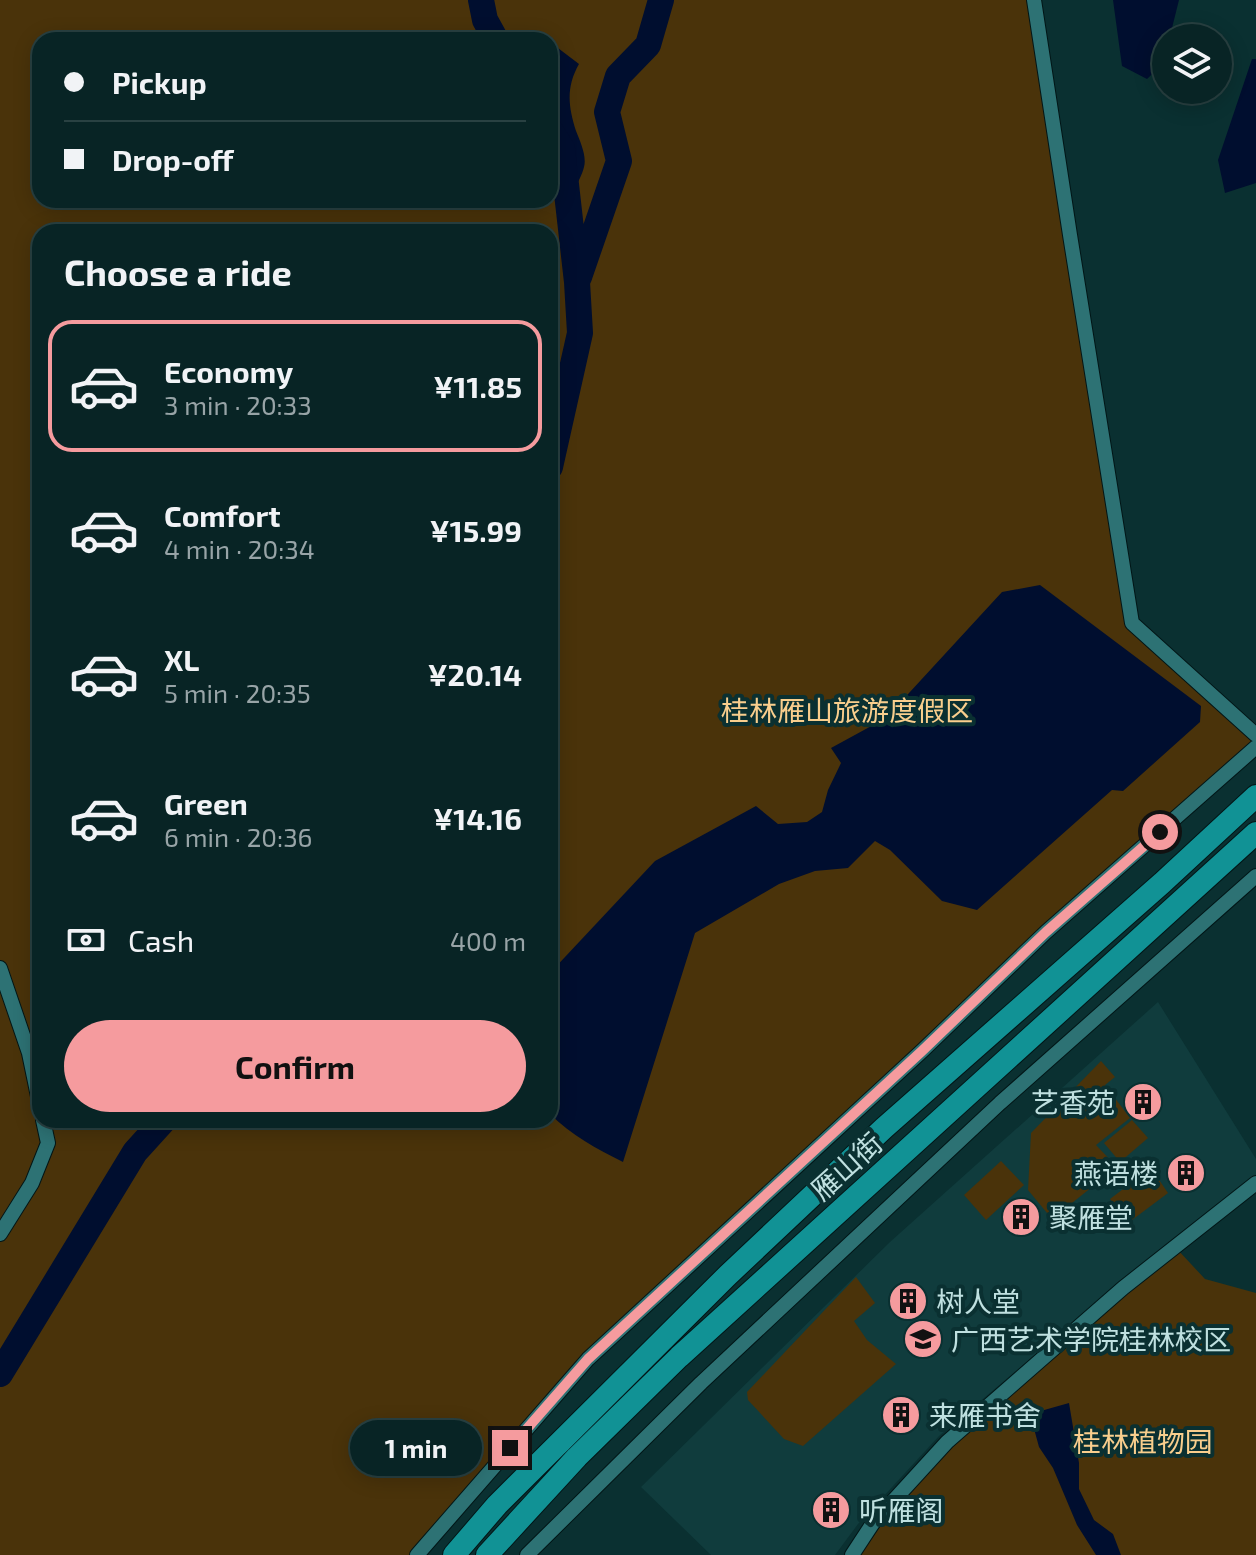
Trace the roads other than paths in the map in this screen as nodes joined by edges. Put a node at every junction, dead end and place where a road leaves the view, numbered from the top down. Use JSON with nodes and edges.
{"nodes":[{"id":1,"x":1034,"y":0,"type":"edge"},
{"id":2,"x":1256,"y":735,"type":"edge"},
{"id":3,"x":1256,"y":747,"type":"edge"},
{"id":4,"x":1256,"y":796,"type":"edge"},
{"id":5,"x":1256,"y":833,"type":"edge"},
{"id":6,"x":1256,"y":876,"type":"edge"},
{"id":7,"x":0,"y":968,"type":"edge"},
{"id":8,"x":32,"y":1067,"type":"edge"},
{"id":9,"x":45,"y":1128,"type":"edge"},
{"id":10,"x":1256,"y":1183,"type":"edge"},
{"id":11,"x":0,"y":1234,"type":"edge"},
{"id":12,"x":417,"y":1555,"type":"edge"},
{"id":13,"x":454,"y":1555,"type":"edge"},
{"id":14,"x":487,"y":1555,"type":"edge"},
{"id":15,"x":527,"y":1555,"type":"edge"},
{"id":16,"x":852,"y":1555,"type":"edge"}],
"edges":[{"from":1,"to":2,"type":"street"},
{"from":3,"to":12,"type":"street"},
{"from":4,"to":13,"type":"highway","name":"雁山街"},
{"from":5,"to":14,"type":"highway","name":"雁山街"},
{"from":6,"to":15,"type":"street"},
{"from":7,"to":8,"type":"street"},
{"from":9,"to":11,"type":"street"},
{"from":10,"to":16,"type":"street"}]}
